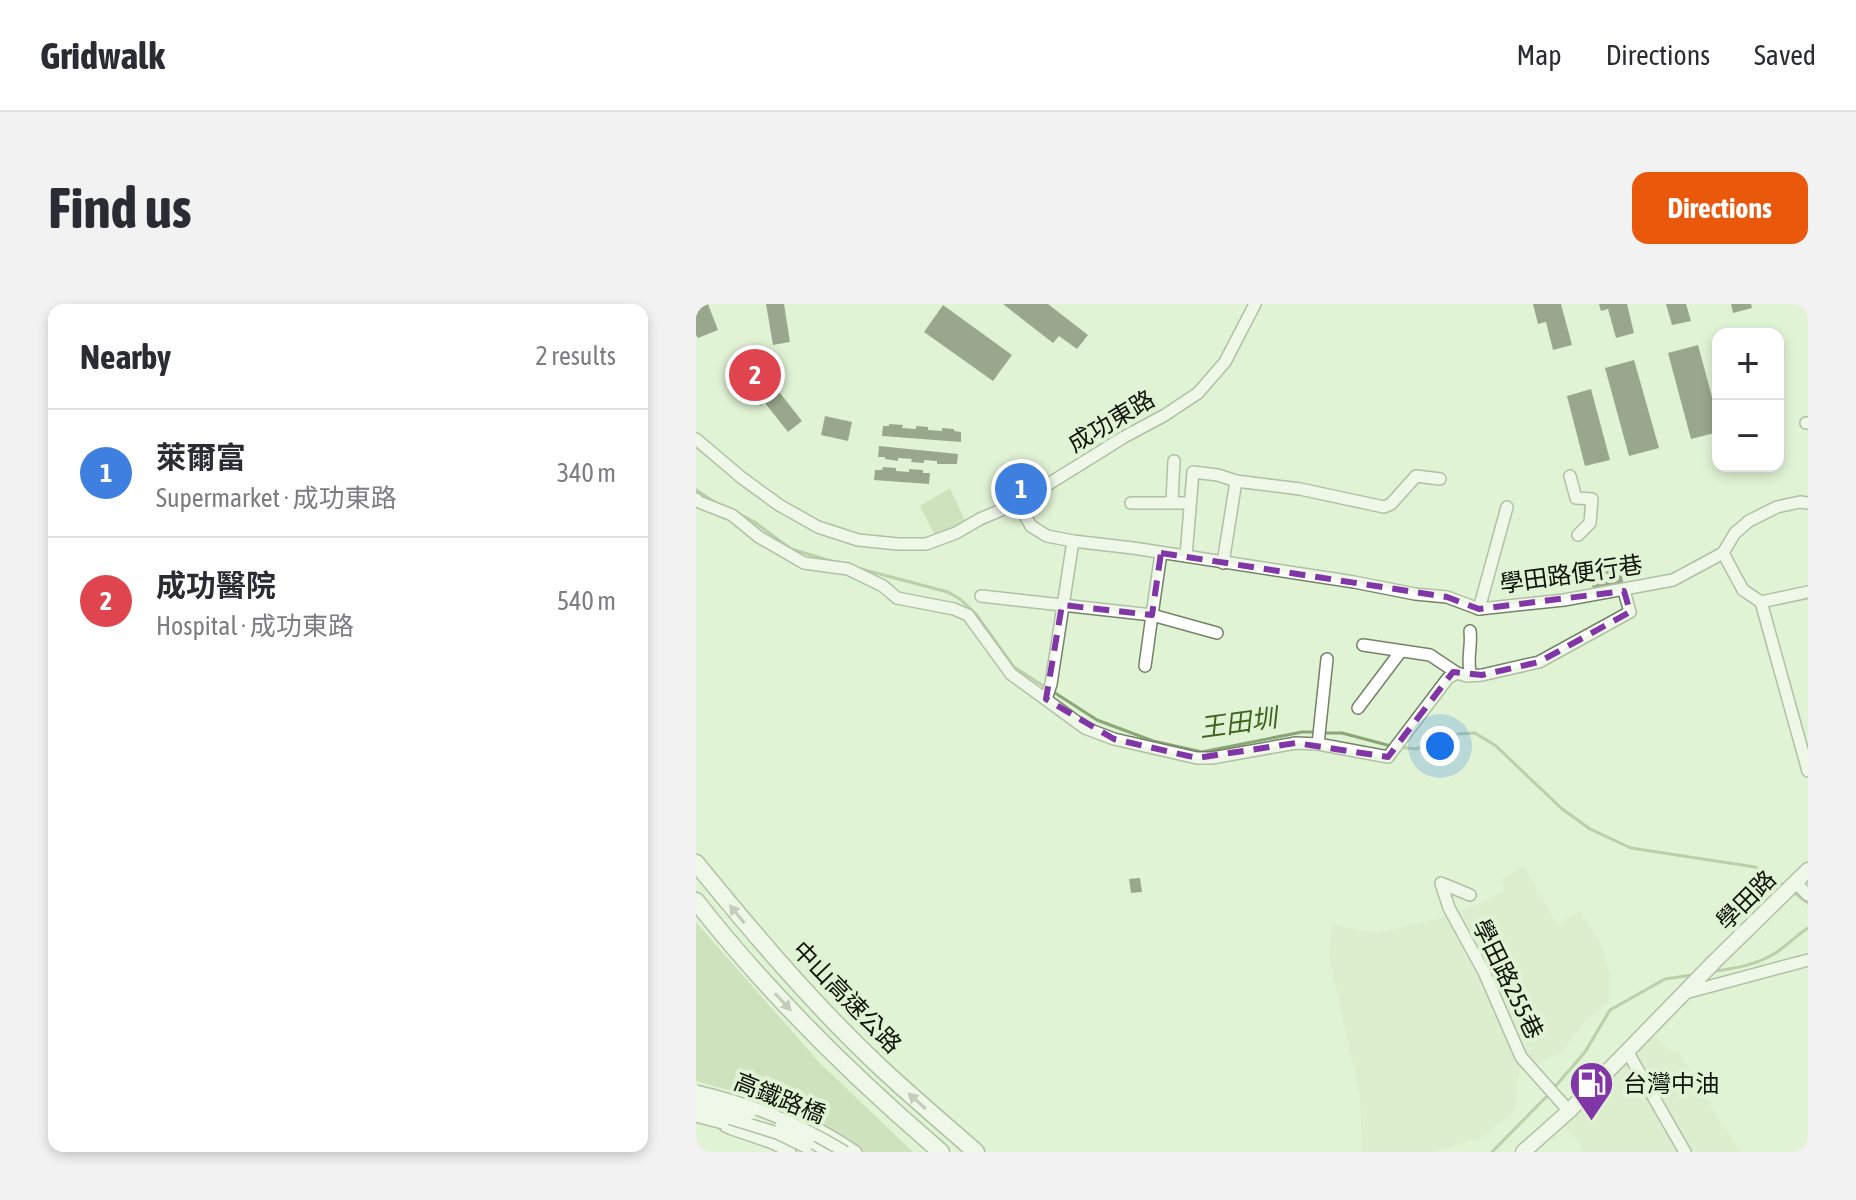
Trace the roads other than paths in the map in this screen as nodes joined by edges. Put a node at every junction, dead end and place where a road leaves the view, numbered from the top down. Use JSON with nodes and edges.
{"nodes":[{"id":1,"x":1255,"y":304,"type":"edge"},
{"id":2,"x":696,"y":439,"type":"edge"},
{"id":3,"x":1174,"y":461,"type":"dead end"},
{"id":4,"x":1570,"y":476,"type":"dead end"},
{"id":5,"x":1440,"y":479,"type":"dead end"},
{"id":6,"x":1236,"y":481,"type":"junction"},
{"id":7,"x":696,"y":499,"type":"edge"},
{"id":8,"x":1172,"y":502,"type":"junction"},
{"id":9,"x":1018,"y":503,"type":"junction"},
{"id":10,"x":1131,"y":503,"type":"dead end"},
{"id":11,"x":1190,"y":503,"type":"junction"},
{"id":12,"x":1808,"y":503,"type":"edge"},
{"id":13,"x":1507,"y":507,"type":"dead end"},
{"id":14,"x":1578,"y":535,"type":"dead end"},
{"id":15,"x":1073,"y":541,"type":"junction"},
{"id":16,"x":1161,"y":553,"type":"junction"},
{"id":17,"x":1723,"y":553,"type":"junction"},
{"id":18,"x":1186,"y":556,"type":"junction"},
{"id":19,"x":1223,"y":563,"type":"junction"},
{"id":20,"x":1624,"y":591,"type":"junction"},
{"id":21,"x":1808,"y":592,"type":"edge"},
{"id":22,"x":981,"y":596,"type":"dead end"},
{"id":23,"x":1761,"y":602,"type":"junction"},
{"id":24,"x":1062,"y":605,"type":"junction"},
{"id":25,"x":1479,"y":609,"type":"junction"},
{"id":26,"x":1152,"y":615,"type":"junction"},
{"id":27,"x":1470,"y":631,"type":"dead end"},
{"id":28,"x":1217,"y":633,"type":"dead end"},
{"id":29,"x":1363,"y":645,"type":"dead end"},
{"id":30,"x":1401,"y":651,"type":"junction"},
{"id":31,"x":1327,"y":659,"type":"dead end"},
{"id":32,"x":1145,"y":666,"type":"dead end"},
{"id":33,"x":1462,"y":675,"type":"junction"},
{"id":34,"x":1046,"y":699,"type":"junction"},
{"id":35,"x":1358,"y":708,"type":"dead end"},
{"id":36,"x":1318,"y":744,"type":"junction"},
{"id":37,"x":1808,"y":771,"type":"edge"},
{"id":38,"x":696,"y":863,"type":"edge"},
{"id":39,"x":1808,"y":870,"type":"edge"},
{"id":40,"x":1795,"y":882,"type":"junction"},
{"id":41,"x":1470,"y":895,"type":"dead end"},
{"id":42,"x":1808,"y":895,"type":"edge"},
{"id":43,"x":696,"y":901,"type":"edge"},
{"id":44,"x":1808,"y":960,"type":"edge"},
{"id":45,"x":1684,"y":993,"type":"junction"},
{"id":46,"x":1627,"y":1051,"type":"junction"},
{"id":47,"x":696,"y":1091,"type":"edge"},
{"id":48,"x":696,"y":1100,"type":"edge"},
{"id":49,"x":1564,"y":1106,"type":"junction"},
{"id":50,"x":696,"y":1108,"type":"edge"},
{"id":51,"x":696,"y":1116,"type":"edge"},
{"id":52,"x":808,"y":1148,"type":"edge"},
{"id":53,"x":790,"y":1152,"type":"edge"},
{"id":54,"x":828,"y":1152,"type":"edge"},
{"id":55,"x":845,"y":1152,"type":"edge"},
{"id":56,"x":856,"y":1152,"type":"edge"},
{"id":57,"x":941,"y":1152,"type":"edge"},
{"id":58,"x":976,"y":1152,"type":"edge"},
{"id":59,"x":1523,"y":1152,"type":"edge"},
{"id":60,"x":1685,"y":1152,"type":"edge"}],
"edges":[{"from":1,"to":9,"type":"street","name":"成功東路"},
{"from":2,"to":9,"type":"street","name":"成功東路"},
{"from":3,"to":8,"type":"street"},
{"from":4,"to":14,"type":"street"},
{"from":5,"to":6,"type":"street"},
{"from":6,"to":11,"type":"street"},
{"from":6,"to":19,"type":"street"},
{"from":7,"to":34,"type":"street"},
{"from":8,"to":10,"type":"street"},
{"from":8,"to":11,"type":"street"},
{"from":9,"to":15,"type":"street","name":"學田路便行巷"},
{"from":11,"to":18,"type":"street"},
{"from":12,"to":17,"type":"street","name":"學田路便行巷"},
{"from":13,"to":25,"type":"street"},
{"from":15,"to":16,"type":"street","name":"學田路便行巷"},
{"from":15,"to":24,"type":"street"},
{"from":16,"to":18,"type":"street","name":"學田路便行巷"},
{"from":16,"to":26,"type":"street"},
{"from":17,"to":20,"type":"street","name":"學田路便行巷"},
{"from":17,"to":23,"type":"street"},
{"from":18,"to":19,"type":"street","name":"學田路便行巷"},
{"from":19,"to":25,"type":"street","name":"學田路便行巷"},
{"from":20,"to":25,"type":"street","name":"學田路便行巷"},
{"from":20,"to":33,"type":"street"},
{"from":21,"to":23,"type":"street"},
{"from":22,"to":24,"type":"street"},
{"from":23,"to":37,"type":"street"},
{"from":24,"to":26,"type":"street"},
{"from":24,"to":34,"type":"street"},
{"from":26,"to":28,"type":"street"},
{"from":26,"to":32,"type":"street"},
{"from":27,"to":33,"type":"street"},
{"from":29,"to":30,"type":"street"},
{"from":30,"to":33,"type":"street"},
{"from":30,"to":35,"type":"street"},
{"from":31,"to":36,"type":"street"},
{"from":33,"to":36,"type":"street"},
{"from":34,"to":36,"type":"street"},
{"from":58,"to":38,"type":"highway","name":"中山高速公路","one_way":true},
{"from":39,"to":40,"type":"main road","name":"學田路"},
{"from":40,"to":42,"type":"street"},
{"from":40,"to":45,"type":"main road","name":"學田路"},
{"from":41,"to":49,"type":"street","name":"學田路255巷"},
{"from":43,"to":57,"type":"highway","name":"中山高速公路","one_way":true},
{"from":44,"to":45,"type":"street"},
{"from":45,"to":46,"type":"main road"},
{"from":46,"to":49,"type":"main road"},
{"from":46,"to":60,"type":"street"},
{"from":47,"to":55,"type":"street","name":"高鐵路橋","bridge":true},
{"from":48,"to":52,"type":"street","name":"高鐵路橋","bridge":true},
{"from":49,"to":59,"type":"main road"},
{"from":50,"to":52,"type":"street","name":"高鐵路橋","bridge":true},
{"from":51,"to":52,"type":"street","name":"高鐵路橋","bridge":true},
{"from":52,"to":54,"type":"street","name":"高鐵路橋"},
{"from":53,"to":56,"type":"street"}]}
